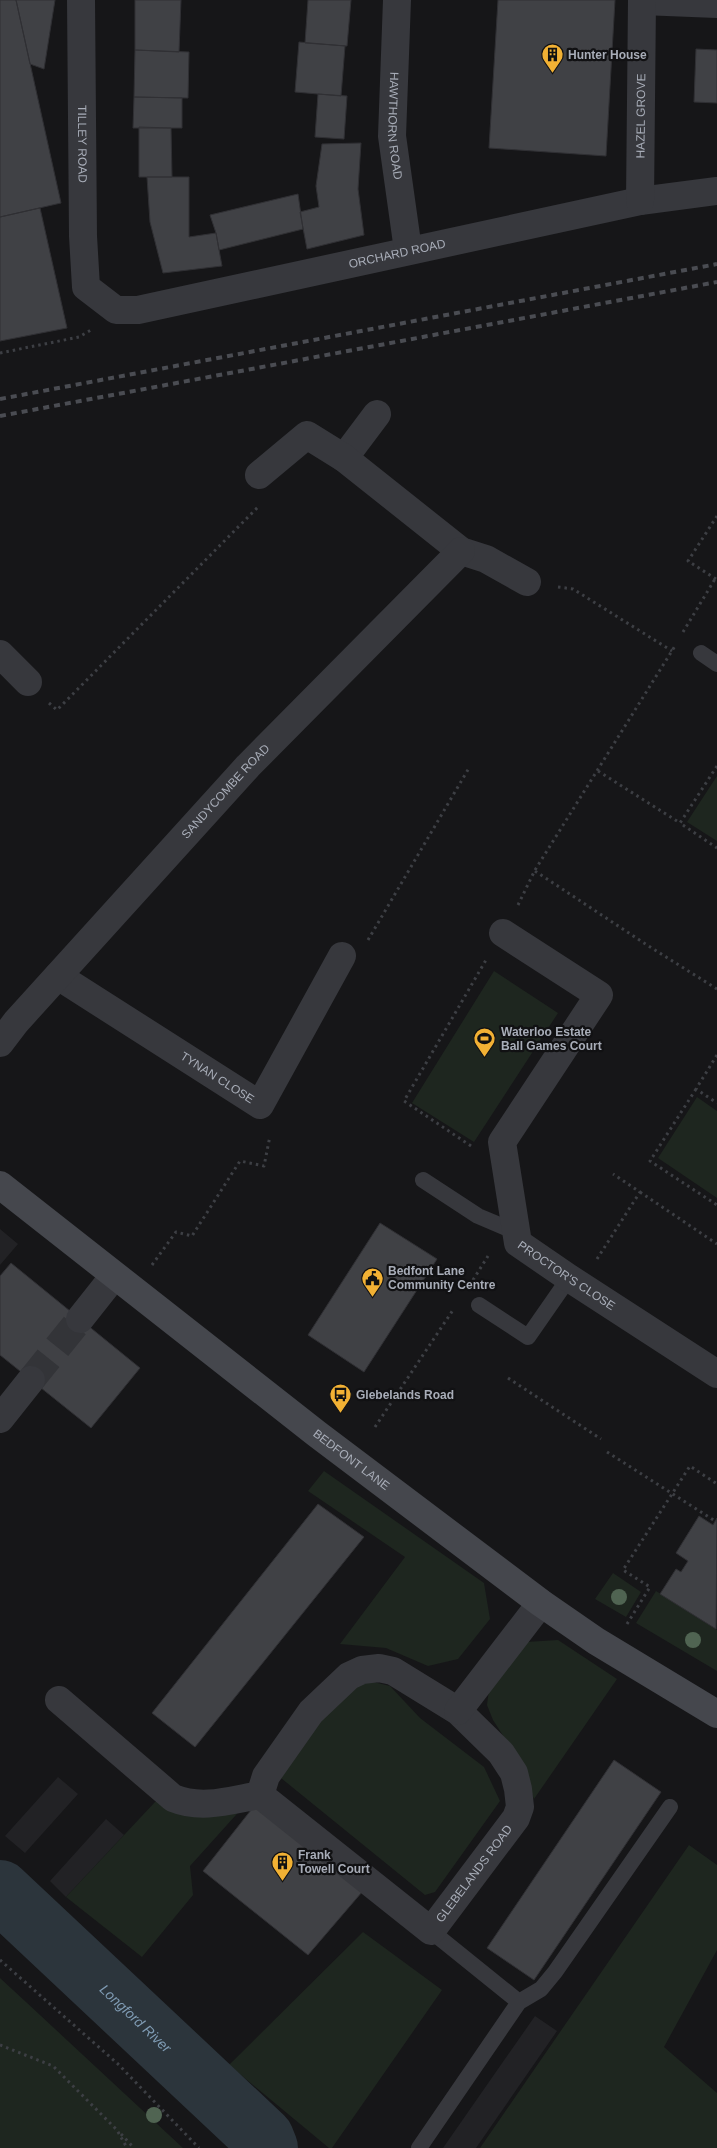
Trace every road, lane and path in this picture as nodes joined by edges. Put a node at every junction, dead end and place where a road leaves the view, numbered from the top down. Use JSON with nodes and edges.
{"nodes":[{"id":1,"x":81,"y":0,"type":"edge"},
{"id":2,"x":397,"y":0,"type":"edge"},
{"id":3,"x":642,"y":0,"type":"edge"},
{"id":4,"x":717,"y":4,"type":"edge"},
{"id":5,"x":717,"y":191,"type":"edge"},
{"id":6,"x":640,"y":201,"type":"junction"},
{"id":7,"x":408,"y":250,"type":"junction"},
{"id":8,"x":86,"y":287,"type":"joint"},
{"id":9,"x":93,"y":329,"type":"dead end"},
{"id":10,"x":0,"y":353,"type":"edge"},
{"id":11,"x":378,"y":414,"type":"dead end"},
{"id":12,"x":344,"y":458,"type":"junction"},
{"id":13,"x":259,"y":475,"type":"dead end"},
{"id":14,"x":260,"y":505,"type":"dead end"},
{"id":15,"x":717,"y":516,"type":"edge"},
{"id":16,"x":461,"y":551,"type":"junction"},
{"id":17,"x":716,"y":579,"type":"edge"},
{"id":18,"x":527,"y":582,"type":"joint"},
{"id":19,"x":681,"y":635,"type":"dead end"},
{"id":20,"x":677,"y":643,"type":"dead end"},
{"id":21,"x":672,"y":651,"type":"junction"},
{"id":22,"x":701,"y":653,"type":"dead end"},
{"id":23,"x":0,"y":654,"type":"edge"},
{"id":24,"x":717,"y":664,"type":"edge"},
{"id":25,"x":28,"y":682,"type":"dead end"},
{"id":26,"x":57,"y":710,"type":"dead end"},
{"id":27,"x":717,"y":766,"type":"edge"},
{"id":28,"x":469,"y":768,"type":"dead end"},
{"id":29,"x":598,"y":771,"type":"junction"},
{"id":30,"x":680,"y":823,"type":"junction"},
{"id":31,"x":717,"y":848,"type":"edge"},
{"id":32,"x":535,"y":870,"type":"junction"},
{"id":33,"x":503,"y":934,"type":"joint"},
{"id":34,"x":342,"y":956,"type":"joint"},
{"id":35,"x":487,"y":959,"type":"dead end"},
{"id":36,"x":58,"y":976,"type":"junction"},
{"id":37,"x":717,"y":989,"type":"edge"},
{"id":38,"x":0,"y":1043,"type":"edge"},
{"id":39,"x":717,"y":1056,"type":"edge"},
{"id":40,"x":696,"y":1089,"type":"junction"},
{"id":41,"x":717,"y":1103,"type":"edge"},
{"id":42,"x":476,"y":1149,"type":"dead end"},
{"id":43,"x":240,"y":1161,"type":"dead end"},
{"id":44,"x":613,"y":1174,"type":"dead end"},
{"id":45,"x":423,"y":1180,"type":"dead end"},
{"id":46,"x":0,"y":1185,"type":"edge"},
{"id":47,"x":640,"y":1192,"type":"junction"},
{"id":48,"x":717,"y":1205,"type":"edge"},
{"id":49,"x":516,"y":1232,"type":"junction"},
{"id":50,"x":717,"y":1244,"type":"edge"},
{"id":51,"x":490,"y":1253,"type":"dead end"},
{"id":52,"x":150,"y":1268,"type":"dead end"},
{"id":53,"x":114,"y":1276,"type":"junction"},
{"id":54,"x":472,"y":1281,"type":"dead end"},
{"id":55,"x":574,"y":1281,"type":"junction"},
{"id":56,"x":457,"y":1304,"type":"dead end"},
{"id":57,"x":479,"y":1305,"type":"dead end"},
{"id":58,"x":80,"y":1319,"type":"tunnel mouth"},
{"id":59,"x":717,"y":1374,"type":"edge"},
{"id":60,"x":508,"y":1378,"type":"dead end"},
{"id":61,"x":31,"y":1380,"type":"tunnel mouth"},
{"id":62,"x":0,"y":1419,"type":"edge"},
{"id":63,"x":374,"y":1427,"type":"dead end"},
{"id":64,"x":602,"y":1439,"type":"dead end"},
{"id":65,"x":607,"y":1452,"type":"dead end"},
{"id":66,"x":717,"y":1484,"type":"edge"},
{"id":67,"x":672,"y":1495,"type":"junction"},
{"id":68,"x":715,"y":1521,"type":"dead end"},
{"id":69,"x":540,"y":1603,"type":"junction"},
{"id":70,"x":626,"y":1625,"type":"dead end"},
{"id":71,"x":59,"y":1700,"type":"dead end"},
{"id":72,"x":458,"y":1711,"type":"junction"},
{"id":73,"x":717,"y":1714,"type":"edge"},
{"id":74,"x":260,"y":1795,"type":"junction"},
{"id":75,"x":670,"y":1807,"type":"dead end"},
{"id":76,"x":431,"y":1931,"type":"junction"},
{"id":77,"x":0,"y":1960,"type":"edge"},
{"id":78,"x":519,"y":2002,"type":"junction"},
{"id":79,"x":0,"y":2045,"type":"edge"},
{"id":80,"x":117,"y":2130,"type":"junction"},
{"id":81,"x":127,"y":2148,"type":"edge"},
{"id":82,"x":134,"y":2148,"type":"edge"},
{"id":83,"x":199,"y":2148,"type":"edge"},
{"id":84,"x":419,"y":2148,"type":"edge"}],
"edges":[{"from":1,"to":8,"type":"street","name":"TILLEY ROAD"},
{"from":2,"to":7,"type":"street","name":"HAWTHORN ROAD"},
{"from":3,"to":4,"type":"street"},
{"from":3,"to":6,"type":"street","name":"HAZEL GROVE"},
{"from":5,"to":6,"type":"street","name":"ORCHARD ROAD"},
{"from":6,"to":7,"type":"street","name":"ORCHARD ROAD"},
{"from":7,"to":8,"type":"street","name":"ORCHARD ROAD"},
{"from":9,"to":10,"type":"path"},
{"from":11,"to":12,"type":"street"},
{"from":12,"to":13,"type":"street"},
{"from":12,"to":16,"type":"street"},
{"from":14,"to":26,"type":"path"},
{"from":15,"to":17,"type":"path"},
{"from":16,"to":18,"type":"street"},
{"from":16,"to":36,"type":"street","name":"SANDYCOMBE ROAD"},
{"from":17,"to":19,"type":"path"},
{"from":18,"to":21,"type":"path"},
{"from":20,"to":21,"type":"path"},
{"from":21,"to":29,"type":"path"},
{"from":22,"to":24,"type":"lane"},
{"from":23,"to":25,"type":"street"},
{"from":27,"to":30,"type":"path"},
{"from":28,"to":34,"type":"path"},
{"from":29,"to":30,"type":"path"},
{"from":29,"to":32,"type":"path"},
{"from":30,"to":31,"type":"path"},
{"from":32,"to":33,"type":"path"},
{"from":32,"to":37,"type":"path"},
{"from":33,"to":49,"type":"street","name":"PROCTOR'S CLOSE"},
{"from":34,"to":36,"type":"street","name":"TYNAN CLOSE"},
{"from":35,"to":42,"type":"path"},
{"from":36,"to":38,"type":"street","name":"SANDYCOMBE ROAD"},
{"from":39,"to":40,"type":"path"},
{"from":40,"to":41,"type":"path"},
{"from":40,"to":48,"type":"path"},
{"from":43,"to":52,"type":"path"},
{"from":44,"to":47,"type":"path"},
{"from":45,"to":49,"type":"lane"},
{"from":46,"to":53,"type":"main road","name":"BEDFONT LANE"},
{"from":47,"to":50,"type":"path"},
{"from":47,"to":55,"type":"path"},
{"from":49,"to":55,"type":"street","name":"PROCTOR'S CLOSE"},
{"from":51,"to":54,"type":"path"},
{"from":53,"to":58,"type":"street"},
{"from":53,"to":69,"type":"main road","name":"BEDFONT LANE"},
{"from":55,"to":57,"type":"lane"},
{"from":55,"to":59,"type":"street","name":"PROCTOR'S CLOSE"},
{"from":56,"to":63,"type":"path"},
{"from":60,"to":64,"type":"path"},
{"from":61,"to":62,"type":"street"},
{"from":65,"to":67,"type":"path"},
{"from":66,"to":67,"type":"path"},
{"from":67,"to":68,"type":"path"},
{"from":67,"to":70,"type":"path"},
{"from":69,"to":72,"type":"street"},
{"from":69,"to":73,"type":"main road","name":"BEDFONT LANE"},
{"from":71,"to":74,"type":"street"},
{"from":72,"to":74,"type":"street","name":"GLEBELANDS ROAD"},
{"from":72,"to":76,"type":"street","name":"GLEBELANDS ROAD"},
{"from":74,"to":76,"type":"street","name":"GLEBELANDS ROAD"},
{"from":75,"to":78,"type":"lane"},
{"from":76,"to":78,"type":"lane"},
{"from":77,"to":83,"type":"path"},
{"from":78,"to":84,"type":"lane"},
{"from":79,"to":80,"type":"path"},
{"from":80,"to":81,"type":"path"},
{"from":80,"to":82,"type":"path"}]}
